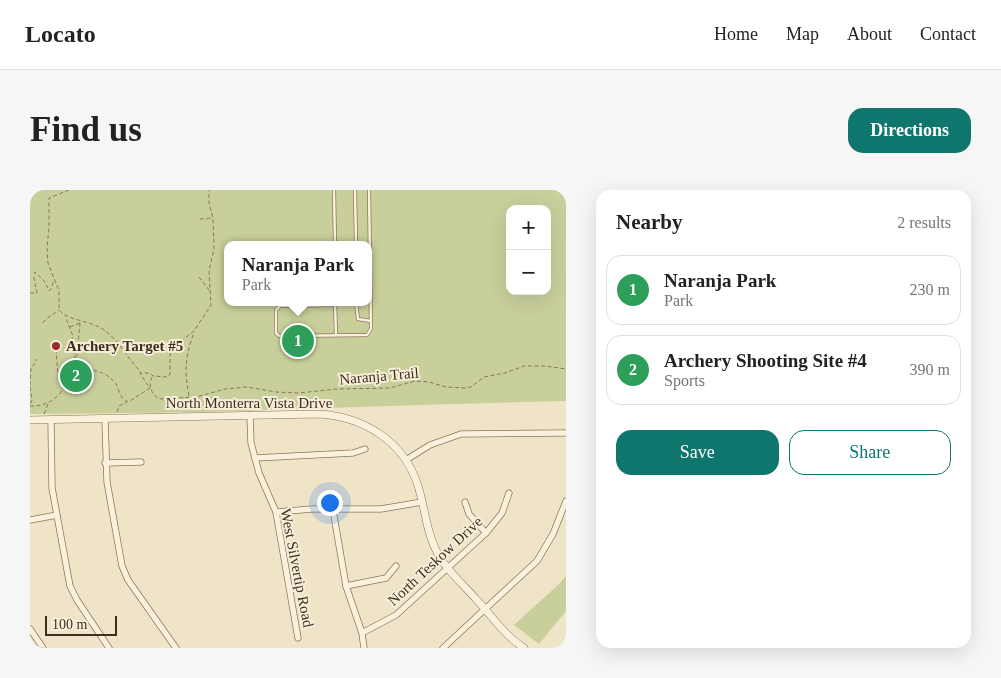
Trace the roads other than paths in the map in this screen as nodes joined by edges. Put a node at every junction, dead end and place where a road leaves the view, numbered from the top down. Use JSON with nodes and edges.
{"nodes":[{"id":1,"x":334,"y":190,"type":"edge"},
{"id":2,"x":355,"y":190,"type":"edge"},
{"id":3,"x":369,"y":190,"type":"edge"},
{"id":4,"x":335,"y":241,"type":"edge"},
{"id":5,"x":356,"y":241,"type":"edge"},
{"id":6,"x":370,"y":241,"type":"edge"},
{"id":7,"x":280,"y":306,"type":"edge"},
{"id":8,"x":335,"y":306,"type":"edge"},
{"id":9,"x":356,"y":306,"type":"edge"},
{"id":10,"x":371,"y":306,"type":"edge"},
{"id":11,"x":371,"y":321,"type":"junction"},
{"id":12,"x":336,"y":336,"type":"junction"},
{"id":13,"x":250,"y":415,"type":"junction"},
{"id":14,"x":105,"y":419,"type":"junction"},
{"id":15,"x":30,"y":420,"type":"edge"},
{"id":16,"x":50,"y":420,"type":"junction"},
{"id":17,"x":566,"y":433,"type":"edge"},
{"id":18,"x":366,"y":450,"type":"dead end"},
{"id":19,"x":255,"y":458,"type":"junction"},
{"id":20,"x":406,"y":460,"type":"junction"},
{"id":21,"x":141,"y":462,"type":"dead end"},
{"id":22,"x":106,"y":463,"type":"junction"},
{"id":23,"x":509,"y":492,"type":"dead end"},
{"id":24,"x":566,"y":501,"type":"edge"},
{"id":25,"x":422,"y":502,"type":"junction"},
{"id":26,"x":464,"y":502,"type":"dead end"},
{"id":27,"x":332,"y":510,"type":"junction"},
{"id":28,"x":276,"y":512,"type":"junction"},
{"id":29,"x":57,"y":515,"type":"junction"},
{"id":30,"x":30,"y":520,"type":"edge"},
{"id":31,"x":486,"y":533,"type":"junction"},
{"id":32,"x":396,"y":566,"type":"dead end"},
{"id":33,"x":448,"y":568,"type":"junction"},
{"id":34,"x":346,"y":586,"type":"junction"},
{"id":35,"x":485,"y":608,"type":"junction"},
{"id":36,"x":30,"y":629,"type":"edge"},
{"id":37,"x":362,"y":633,"type":"junction"},
{"id":38,"x":298,"y":638,"type":"dead end"},
{"id":39,"x":43,"y":648,"type":"edge"},
{"id":40,"x":109,"y":648,"type":"edge"},
{"id":41,"x":176,"y":648,"type":"edge"},
{"id":42,"x":364,"y":648,"type":"edge"},
{"id":43,"x":443,"y":648,"type":"edge"},
{"id":44,"x":524,"y":648,"type":"edge"}],
"edges":[{"from":1,"to":4,"type":"lane"},
{"from":2,"to":5,"type":"lane"},
{"from":3,"to":6,"type":"lane"},
{"from":7,"to":12,"type":"lane"},
{"from":8,"to":12,"type":"lane"},
{"from":9,"to":11,"type":"lane"},
{"from":10,"to":11,"type":"lane"},
{"from":11,"to":12,"type":"lane"},
{"from":13,"to":14,"type":"street","name":"North Monterra Vista Drive"},
{"from":13,"to":19,"type":"street","name":"West Silvertip Road"},
{"from":13,"to":20,"type":"street","name":"North Monterra Vista Drive"},
{"from":14,"to":16,"type":"street","name":"North Monterra Vista Drive"},
{"from":14,"to":22,"type":"street"},
{"from":15,"to":16,"type":"street","name":"North Monterra Vista Drive"},
{"from":16,"to":29,"type":"street"},
{"from":17,"to":20,"type":"street"},
{"from":18,"to":19,"type":"street"},
{"from":19,"to":28,"type":"street","name":"West Silvertip Road"},
{"from":20,"to":25,"type":"street","name":"North Monterra Vista Drive"},
{"from":21,"to":22,"type":"street"},
{"from":22,"to":41,"type":"street"},
{"from":23,"to":31,"type":"street","name":"North Teskow Drive"},
{"from":24,"to":35,"type":"street"},
{"from":25,"to":27,"type":"street"},
{"from":25,"to":33,"type":"street","name":"North Monterra Vista Drive"},
{"from":26,"to":31,"type":"street"},
{"from":27,"to":28,"type":"street"},
{"from":27,"to":34,"type":"street"},
{"from":28,"to":38,"type":"street","name":"West Silvertip Road"},
{"from":29,"to":30,"type":"street"},
{"from":29,"to":40,"type":"street"},
{"from":31,"to":33,"type":"street","name":"North Teskow Drive"},
{"from":32,"to":34,"type":"street"},
{"from":33,"to":35,"type":"street","name":"North Monterra Vista Drive"},
{"from":33,"to":37,"type":"street","name":"North Teskow Drive"},
{"from":34,"to":37,"type":"street"},
{"from":35,"to":43,"type":"street"},
{"from":35,"to":44,"type":"street","name":"North Monterra Vista Drive"},
{"from":36,"to":39,"type":"street"},
{"from":37,"to":42,"type":"street"}]}
